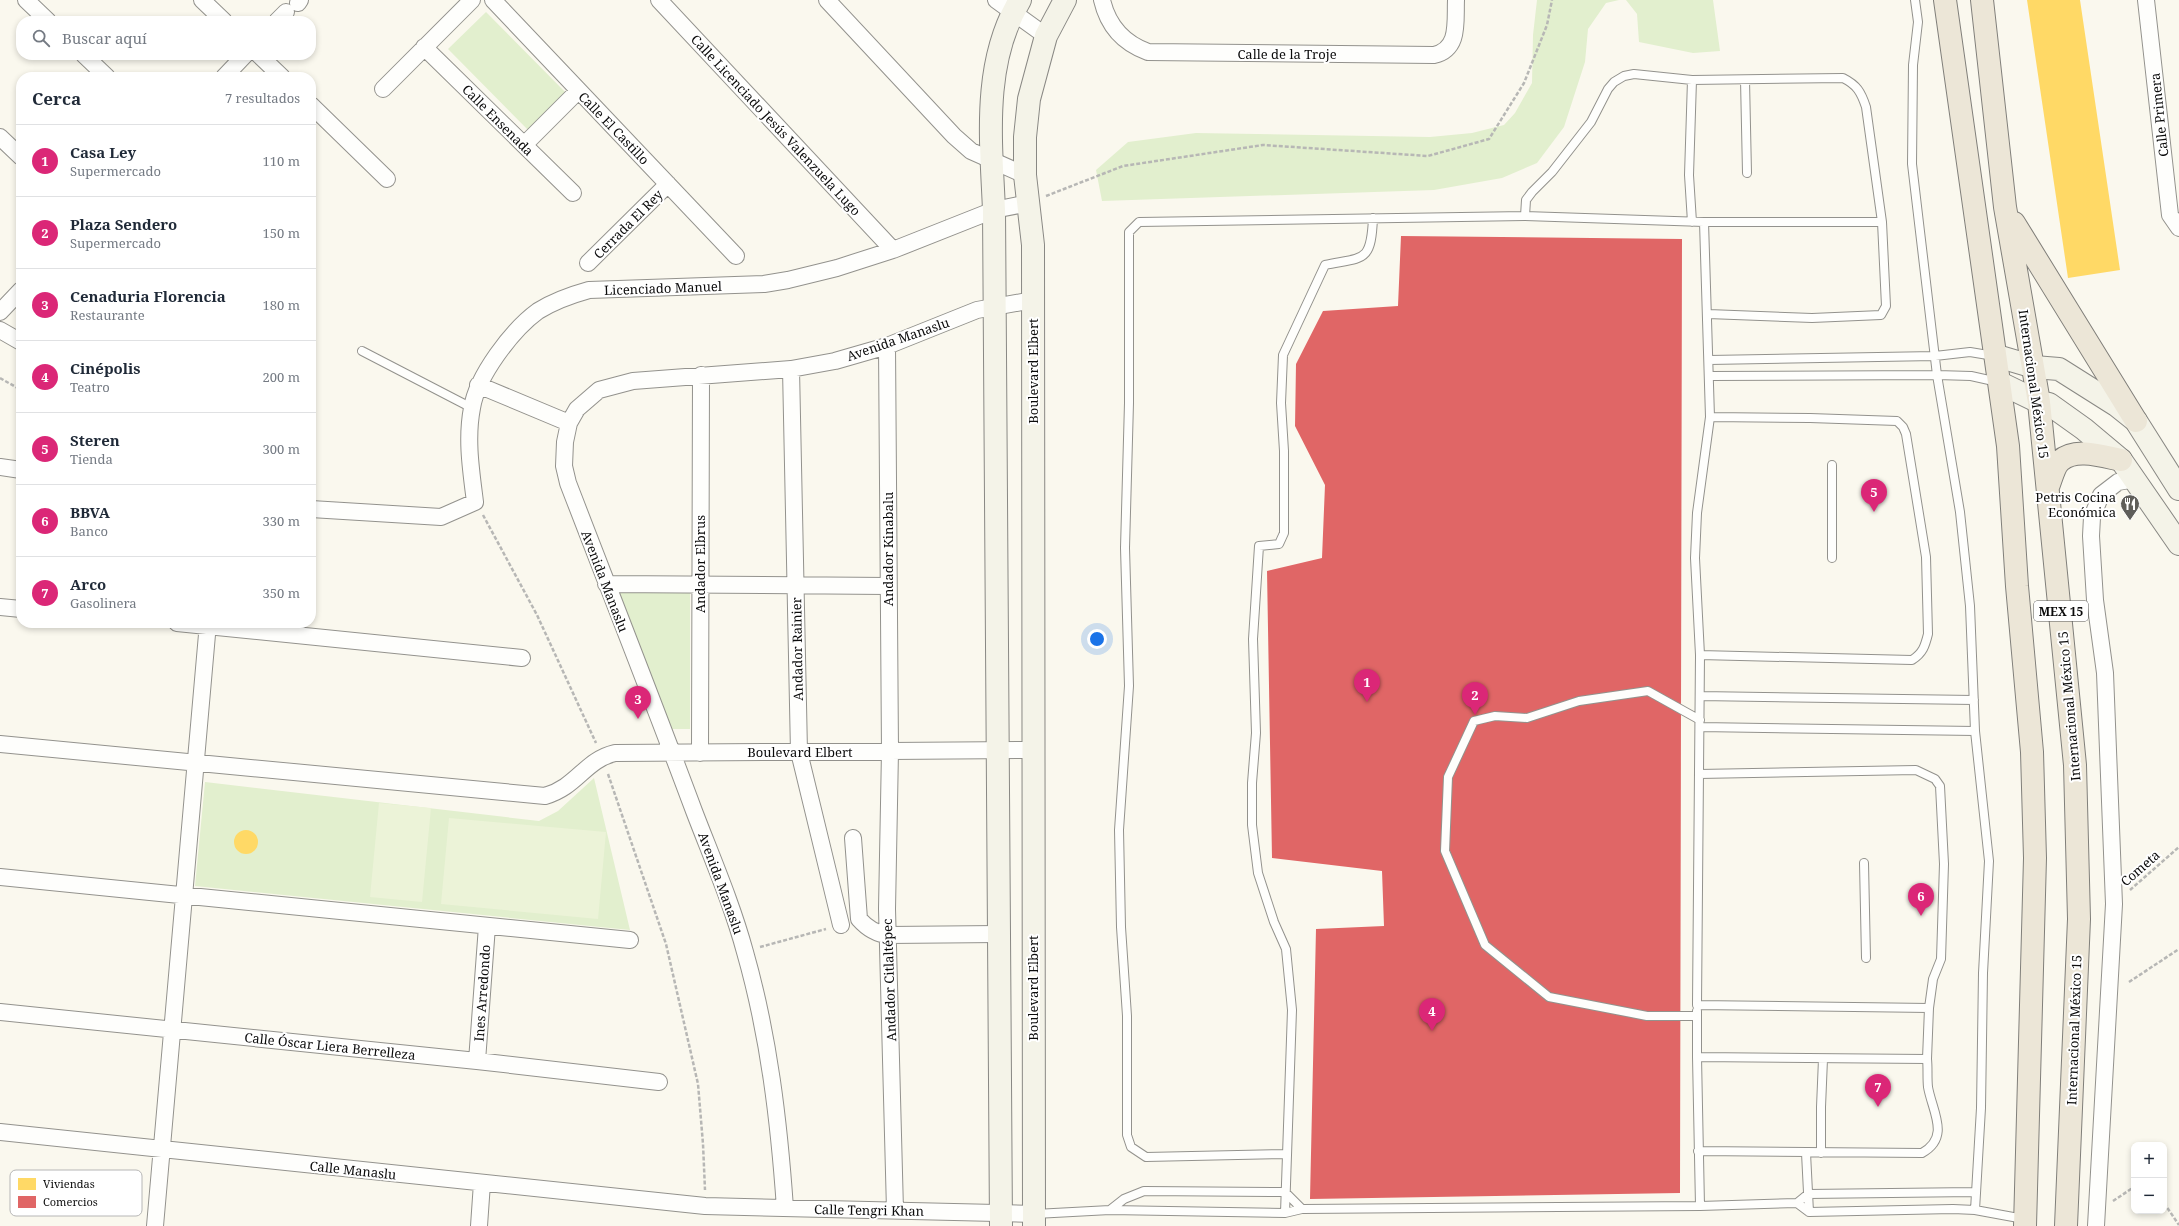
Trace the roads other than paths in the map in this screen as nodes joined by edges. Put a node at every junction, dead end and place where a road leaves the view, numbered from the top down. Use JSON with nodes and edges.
{"nodes":[{"id":1,"x":26,"y":0,"type":"edge"},
{"id":2,"x":202,"y":0,"type":"edge"},
{"id":3,"x":472,"y":0,"type":"edge"},
{"id":4,"x":492,"y":0,"type":"edge"},
{"id":5,"x":659,"y":0,"type":"edge"},
{"id":6,"x":827,"y":0,"type":"edge"},
{"id":7,"x":1065,"y":0,"type":"edge"},
{"id":8,"x":1102,"y":0,"type":"edge"},
{"id":9,"x":1456,"y":0,"type":"edge"},
{"id":10,"x":1915,"y":0,"type":"edge"},
{"id":11,"x":1945,"y":0,"type":"edge"},
{"id":12,"x":1982,"y":0,"type":"edge"},
{"id":13,"x":2146,"y":0,"type":"edge"},
{"id":14,"x":1009,"y":4,"type":"edge"},
{"id":15,"x":43,"y":16,"type":"edge"},
{"id":16,"x":219,"y":16,"type":"edge"},
{"id":17,"x":1046,"y":36,"type":"junction"},
{"id":18,"x":424,"y":47,"type":"junction"},
{"id":19,"x":89,"y":60,"type":"edge"},
{"id":20,"x":240,"y":60,"type":"edge"},
{"id":21,"x":264,"y":60,"type":"edge"},
{"id":22,"x":102,"y":72,"type":"edge"},
{"id":23,"x":229,"y":72,"type":"edge"},
{"id":24,"x":277,"y":72,"type":"edge"},
{"id":25,"x":1692,"y":80,"type":"junction"},
{"id":26,"x":1745,"y":80,"type":"junction"},
{"id":27,"x":383,"y":89,"type":"dead end"},
{"id":28,"x":578,"y":91,"type":"junction"},
{"id":29,"x":316,"y":110,"type":"edge"},
{"id":30,"x":0,"y":137,"type":"edge"},
{"id":31,"x":524,"y":145,"type":"junction"},
{"id":32,"x":16,"y":152,"type":"edge"},
{"id":33,"x":992,"y":160,"type":"junction"},
{"id":34,"x":1747,"y":173,"type":"dead end"},
{"id":35,"x":1024,"y":175,"type":"junction"},
{"id":36,"x":387,"y":179,"type":"dead end"},
{"id":37,"x":668,"y":184,"type":"junction"},
{"id":38,"x":573,"y":193,"type":"dead end"},
{"id":39,"x":1029,"y":203,"type":"junction"},
{"id":40,"x":2005,"y":207,"type":"junction"},
{"id":41,"x":994,"y":210,"type":"junction"},
{"id":42,"x":2174,"y":212,"type":"edge"},
{"id":43,"x":1525,"y":216,"type":"junction"},
{"id":44,"x":1372,"y":218,"type":"junction"},
{"id":45,"x":1692,"y":222,"type":"junction"},
{"id":46,"x":1704,"y":222,"type":"junction"},
{"id":47,"x":1882,"y":222,"type":"junction"},
{"id":48,"x":2179,"y":228,"type":"edge"},
{"id":49,"x":893,"y":250,"type":"junction"},
{"id":50,"x":736,"y":256,"type":"dead end"},
{"id":51,"x":588,"y":263,"type":"dead end"},
{"id":52,"x":16,"y":295,"type":"edge"},
{"id":53,"x":1033,"y":300,"type":"junction"},
{"id":54,"x":995,"y":306,"type":"junction"},
{"id":55,"x":0,"y":312,"type":"edge"},
{"id":56,"x":1708,"y":314,"type":"junction"},
{"id":57,"x":0,"y":330,"type":"edge"},
{"id":58,"x":16,"y":339,"type":"edge"},
{"id":59,"x":887,"y":346,"type":"junction"},
{"id":60,"x":362,"y":351,"type":"dead end"},
{"id":61,"x":1935,"y":356,"type":"junction"},
{"id":62,"x":1997,"y":356,"type":"junction"},
{"id":63,"x":1709,"y":360,"type":"junction"},
{"id":64,"x":2034,"y":367,"type":"junction"},
{"id":65,"x":791,"y":369,"type":"junction"},
{"id":66,"x":1937,"y":375,"type":"junction"},
{"id":67,"x":701,"y":376,"type":"junction"},
{"id":68,"x":1709,"y":376,"type":"junction"},
{"id":69,"x":2000,"y":383,"type":"junction"},
{"id":70,"x":478,"y":385,"type":"junction"},
{"id":71,"x":2039,"y":402,"type":"junction"},
{"id":72,"x":472,"y":408,"type":"junction"},
{"id":73,"x":1710,"y":417,"type":"junction"},
{"id":74,"x":2136,"y":421,"type":"junction"},
{"id":75,"x":569,"y":423,"type":"junction"},
{"id":76,"x":2120,"y":460,"type":"junction"},
{"id":77,"x":1832,"y":465,"type":"dead end"},
{"id":78,"x":0,"y":467,"type":"edge"},
{"id":79,"x":16,"y":469,"type":"edge"},
{"id":80,"x":2135,"y":479,"type":"junction"},
{"id":81,"x":2048,"y":488,"type":"junction"},
{"id":82,"x":2179,"y":489,"type":"edge"},
{"id":83,"x":316,"y":509,"type":"edge"},
{"id":84,"x":2179,"y":544,"type":"edge"},
{"id":85,"x":1832,"y":558,"type":"dead end"},
{"id":86,"x":606,"y":584,"type":"junction"},
{"id":87,"x":700,"y":584,"type":"junction"},
{"id":88,"x":795,"y":586,"type":"junction"},
{"id":89,"x":888,"y":586,"type":"junction"},
{"id":90,"x":0,"y":607,"type":"edge"},
{"id":91,"x":16,"y":609,"type":"edge"},
{"id":92,"x":208,"y":628,"type":"edge"},
{"id":93,"x":245,"y":628,"type":"edge"},
{"id":94,"x":1700,"y":655,"type":"junction"},
{"id":95,"x":522,"y":658,"type":"dead end"},
{"id":96,"x":1700,"y":696,"type":"junction"},
{"id":97,"x":1974,"y":700,"type":"junction"},
{"id":98,"x":1700,"y":724,"type":"junction"},
{"id":99,"x":1975,"y":731,"type":"junction"},
{"id":100,"x":0,"y":744,"type":"edge"},
{"id":101,"x":998,"y":750,"type":"junction"},
{"id":102,"x":1033,"y":750,"type":"junction"},
{"id":103,"x":890,"y":751,"type":"junction"},
{"id":104,"x":700,"y":752,"type":"junction"},
{"id":105,"x":798,"y":752,"type":"junction"},
{"id":106,"x":673,"y":753,"type":"junction"},
{"id":107,"x":196,"y":764,"type":"junction"},
{"id":108,"x":1699,"y":774,"type":"junction"},
{"id":109,"x":853,"y":838,"type":"dead end"},
{"id":110,"x":1864,"y":863,"type":"dead end"},
{"id":111,"x":0,"y":877,"type":"edge"},
{"id":112,"x":184,"y":896,"type":"junction"},
{"id":113,"x":841,"y":925,"type":"road end"},
{"id":114,"x":487,"y":926,"type":"junction"},
{"id":115,"x":999,"y":934,"type":"junction"},
{"id":116,"x":888,"y":935,"type":"junction"},
{"id":117,"x":630,"y":940,"type":"dead end"},
{"id":118,"x":1866,"y":958,"type":"dead end"},
{"id":119,"x":1696,"y":1005,"type":"junction"},
{"id":120,"x":1929,"y":1008,"type":"junction"},
{"id":121,"x":0,"y":1012,"type":"edge"},
{"id":122,"x":1697,"y":1016,"type":"junction"},
{"id":123,"x":173,"y":1030,"type":"junction"},
{"id":124,"x":1697,"y":1057,"type":"junction"},
{"id":125,"x":1823,"y":1059,"type":"junction"},
{"id":126,"x":1927,"y":1059,"type":"junction"},
{"id":127,"x":477,"y":1061,"type":"junction"},
{"id":128,"x":659,"y":1082,"type":"dead end"},
{"id":129,"x":0,"y":1132,"type":"edge"},
{"id":130,"x":162,"y":1149,"type":"junction"},
{"id":131,"x":1698,"y":1151,"type":"junction"},
{"id":132,"x":1806,"y":1153,"type":"junction"},
{"id":133,"x":1821,"y":1153,"type":"junction"},
{"id":134,"x":1286,"y":1154,"type":"junction"},
{"id":135,"x":482,"y":1183,"type":"junction"},
{"id":136,"x":1285,"y":1192,"type":"junction"},
{"id":137,"x":1974,"y":1192,"type":"junction"},
{"id":138,"x":1808,"y":1194,"type":"junction"},
{"id":139,"x":1797,"y":1203,"type":"junction"},
{"id":140,"x":705,"y":1206,"type":"joint"},
{"id":141,"x":1700,"y":1206,"type":"junction"},
{"id":142,"x":785,"y":1208,"type":"junction"},
{"id":143,"x":896,"y":1210,"type":"junction"},
{"id":144,"x":1110,"y":1210,"type":"junction"},
{"id":145,"x":1302,"y":1210,"type":"junction"},
{"id":146,"x":1975,"y":1210,"type":"junction"},
{"id":147,"x":1809,"y":1212,"type":"junction"},
{"id":148,"x":1285,"y":1213,"type":"junction"},
{"id":149,"x":1001,"y":1220,"type":"edge"},
{"id":150,"x":1034,"y":1220,"type":"edge"},
{"id":151,"x":2025,"y":1222,"type":"edge"},
{"id":152,"x":155,"y":1226,"type":"edge"},
{"id":153,"x":479,"y":1226,"type":"edge"},
{"id":154,"x":2066,"y":1226,"type":"edge"},
{"id":155,"x":2096,"y":1226,"type":"edge"}],
"edges":[{"from":1,"to":15,"type":"street"},
{"from":2,"to":16,"type":"street"},
{"from":3,"to":18,"type":"street"},
{"from":4,"to":28,"type":"street","name":"Calle El Castillo"},
{"from":5,"to":49,"type":"street","name":"Calle Licenciado Jesús Valenzuela Lugo"},
{"from":6,"to":33,"type":"street"},
{"from":7,"to":17,"type":"street","name":"Boulevard Elbert"},
{"from":8,"to":9,"type":"street","name":"Calle de la Troje"},
{"from":10,"to":61,"type":"lane"},
{"from":11,"to":62,"type":"main road","number":"MEX 15"},
{"from":12,"to":40,"type":"main road","name":"Internacional México 15","number":"MEX 15"},
{"from":13,"to":42,"type":"street","name":"Calle Primera"},
{"from":14,"to":17,"type":"street"},
{"from":14,"to":33,"type":"street"},
{"from":17,"to":35,"type":"street","name":"Boulevard Elbert"},
{"from":18,"to":27,"type":"street"},
{"from":18,"to":31,"type":"street","name":"Calle Ensenada"},
{"from":19,"to":22,"type":"street"},
{"from":20,"to":23,"type":"street"},
{"from":21,"to":24,"type":"street"},
{"from":25,"to":26,"type":"lane"},
{"from":25,"to":43,"type":"lane"},
{"from":25,"to":45,"type":"lane"},
{"from":26,"to":34,"type":"lane"},
{"from":26,"to":47,"type":"lane"},
{"from":28,"to":31,"type":"street"},
{"from":28,"to":37,"type":"street","name":"Calle El Castillo"},
{"from":29,"to":36,"type":"street"},
{"from":30,"to":32,"type":"street"},
{"from":31,"to":38,"type":"street","name":"Calle Ensenada"},
{"from":33,"to":35,"type":"street"},
{"from":33,"to":41,"type":"street"},
{"from":35,"to":39,"type":"street","name":"Boulevard Elbert"},
{"from":37,"to":50,"type":"street","name":"Calle El Castillo"},
{"from":37,"to":51,"type":"street","name":"Cerrada El Rey"},
{"from":39,"to":41,"type":"street","name":"Licenciado Manuel"},
{"from":39,"to":53,"type":"street","name":"Boulevard Elbert"},
{"from":40,"to":64,"type":"main road","name":"Internacional México 15","number":"MEX 15"},
{"from":40,"to":74,"type":"main road"},
{"from":41,"to":49,"type":"street","name":"Licenciado Manuel"},
{"from":41,"to":54,"type":"street"},
{"from":42,"to":48,"type":"street","name":"Calle Primera"},
{"from":43,"to":44,"type":"lane"},
{"from":43,"to":45,"type":"lane"},
{"from":44,"to":134,"type":"lane"},
{"from":44,"to":134,"type":"lane"},
{"from":45,"to":46,"type":"lane"},
{"from":46,"to":47,"type":"lane"},
{"from":46,"to":56,"type":"lane"},
{"from":47,"to":56,"type":"lane"},
{"from":49,"to":70,"type":"street","name":"Licenciado Manuel"},
{"from":52,"to":55,"type":"street"},
{"from":53,"to":54,"type":"street","name":"Avenida Manaslu"},
{"from":53,"to":102,"type":"street","name":"Boulevard Elbert"},
{"from":54,"to":59,"type":"street","name":"Avenida Manaslu"},
{"from":54,"to":101,"type":"street"},
{"from":56,"to":63,"type":"lane"},
{"from":57,"to":58,"type":"street"},
{"from":59,"to":65,"type":"street","name":"Avenida Manaslu"},
{"from":59,"to":89,"type":"street","name":"Andador Kinabalu"},
{"from":60,"to":72,"type":"lane"},
{"from":61,"to":62,"type":"lane"},
{"from":61,"to":63,"type":"lane"},
{"from":61,"to":66,"type":"lane"},
{"from":62,"to":64,"type":"street"},
{"from":62,"to":69,"type":"main road","number":"MEX 15"},
{"from":63,"to":68,"type":"lane"},
{"from":64,"to":71,"type":"main road","name":"Internacional México 15","number":"MEX 15"},
{"from":64,"to":74,"type":"street"},
{"from":65,"to":67,"type":"street","name":"Avenida Manaslu"},
{"from":65,"to":88,"type":"street","name":"Andador Rainier"},
{"from":66,"to":68,"type":"lane"},
{"from":66,"to":69,"type":"lane"},
{"from":66,"to":97,"type":"lane"},
{"from":67,"to":75,"type":"street","name":"Avenida Manaslu"},
{"from":67,"to":87,"type":"street","name":"Andador Elbrus"},
{"from":68,"to":73,"type":"lane"},
{"from":69,"to":71,"type":"street"},
{"from":69,"to":151,"type":"main road","number":"MEX 15"},
{"from":70,"to":72,"type":"street","name":"Licenciado Manuel"},
{"from":70,"to":75,"type":"street"},
{"from":71,"to":76,"type":"street"},
{"from":71,"to":81,"type":"main road","name":"Internacional México 15","number":"MEX 15"},
{"from":72,"to":83,"type":"street","name":"Licenciado Manuel"},
{"from":73,"to":94,"type":"lane"},
{"from":73,"to":94,"type":"lane"},
{"from":74,"to":82,"type":"street"},
{"from":75,"to":86,"type":"street","name":"Avenida Manaslu"},
{"from":76,"to":80,"type":"street"},
{"from":76,"to":81,"type":"main road"},
{"from":77,"to":85,"type":"lane"},
{"from":78,"to":79,"type":"street"},
{"from":80,"to":84,"type":"street"},
{"from":80,"to":155,"type":"street"},
{"from":81,"to":154,"type":"main road","name":"Internacional México 15","number":"MEX 15"},
{"from":86,"to":87,"type":"street"},
{"from":86,"to":106,"type":"street","name":"Avenida Manaslu"},
{"from":87,"to":88,"type":"street"},
{"from":87,"to":104,"type":"street","name":"Andador Elbrus"},
{"from":88,"to":89,"type":"street"},
{"from":88,"to":105,"type":"street","name":"Andador Rainier"},
{"from":89,"to":103,"type":"street","name":"Andador Kinabalu"},
{"from":90,"to":91,"type":"street"},
{"from":92,"to":107,"type":"street"},
{"from":93,"to":95,"type":"street"},
{"from":94,"to":96,"type":"lane"},
{"from":96,"to":97,"type":"lane"},
{"from":96,"to":98,"type":"lane"},
{"from":97,"to":99,"type":"lane"},
{"from":98,"to":99,"type":"lane"},
{"from":98,"to":108,"type":"lane"},
{"from":98,"to":122,"type":"lane"},
{"from":99,"to":137,"type":"lane"},
{"from":100,"to":107,"type":"street"},
{"from":101,"to":102,"type":"street","name":"Boulevard Elbert"},
{"from":101,"to":103,"type":"street","name":"Boulevard Elbert"},
{"from":101,"to":115,"type":"street"},
{"from":102,"to":150,"type":"street","name":"Boulevard Elbert"},
{"from":103,"to":105,"type":"street","name":"Boulevard Elbert"},
{"from":103,"to":116,"type":"street","name":"Andador Citlaltépec"},
{"from":104,"to":105,"type":"street","name":"Boulevard Elbert"},
{"from":104,"to":106,"type":"street","name":"Boulevard Elbert"},
{"from":105,"to":113,"type":"street","name":"Andador Rainier"},
{"from":106,"to":107,"type":"street","name":"Boulevard Elbert"},
{"from":106,"to":142,"type":"street","name":"Avenida Manaslu"},
{"from":107,"to":112,"type":"street"},
{"from":108,"to":119,"type":"lane"},
{"from":108,"to":120,"type":"lane"},
{"from":109,"to":116,"type":"street"},
{"from":110,"to":118,"type":"lane"},
{"from":111,"to":112,"type":"street"},
{"from":112,"to":114,"type":"street"},
{"from":112,"to":123,"type":"street"},
{"from":114,"to":117,"type":"street"},
{"from":114,"to":127,"type":"street","name":"Ines Arredondo"},
{"from":115,"to":116,"type":"street"},
{"from":115,"to":149,"type":"street"},
{"from":116,"to":143,"type":"street","name":"Andador Citlaltépec"},
{"from":119,"to":120,"type":"lane"},
{"from":119,"to":122,"type":"lane"},
{"from":120,"to":126,"type":"lane"},
{"from":121,"to":123,"type":"street","name":"Calle Óscar Liera Berrelleza"},
{"from":122,"to":124,"type":"lane"},
{"from":123,"to":127,"type":"street","name":"Calle Óscar Liera Berrelleza"},
{"from":123,"to":130,"type":"street"},
{"from":124,"to":125,"type":"lane"},
{"from":124,"to":131,"type":"lane"},
{"from":125,"to":126,"type":"lane"},
{"from":125,"to":133,"type":"lane"},
{"from":126,"to":133,"type":"lane"},
{"from":127,"to":128,"type":"street","name":"Calle Óscar Liera Berrelleza"},
{"from":129,"to":130,"type":"street","name":"Calle Manaslu"},
{"from":130,"to":135,"type":"street","name":"Calle Manaslu"},
{"from":130,"to":152,"type":"street"},
{"from":131,"to":132,"type":"lane"},
{"from":131,"to":141,"type":"lane"},
{"from":132,"to":133,"type":"lane"},
{"from":132,"to":138,"type":"lane"},
{"from":134,"to":136,"type":"lane"},
{"from":135,"to":140,"type":"street","name":"Calle Manaslu"},
{"from":135,"to":153,"type":"street"},
{"from":136,"to":144,"type":"lane"},
{"from":136,"to":145,"type":"lane"},
{"from":136,"to":148,"type":"lane"},
{"from":137,"to":138,"type":"lane"},
{"from":137,"to":146,"type":"lane"},
{"from":138,"to":139,"type":"lane"},
{"from":138,"to":147,"type":"lane"},
{"from":139,"to":141,"type":"lane"},
{"from":139,"to":147,"type":"lane"},
{"from":140,"to":142,"type":"street","name":"Calle Tengri Khan"},
{"from":141,"to":145,"type":"lane"},
{"from":142,"to":143,"type":"street","name":"Calle Tengri Khan"},
{"from":143,"to":149,"type":"street","name":"Calle Tengri Khan"},
{"from":144,"to":148,"type":"lane"},
{"from":144,"to":150,"type":"lane"},
{"from":145,"to":148,"type":"lane"},
{"from":146,"to":147,"type":"lane"},
{"from":146,"to":151,"type":"lane"},
{"from":149,"to":150,"type":"street","name":"Calle Tengri Khan"}]}
